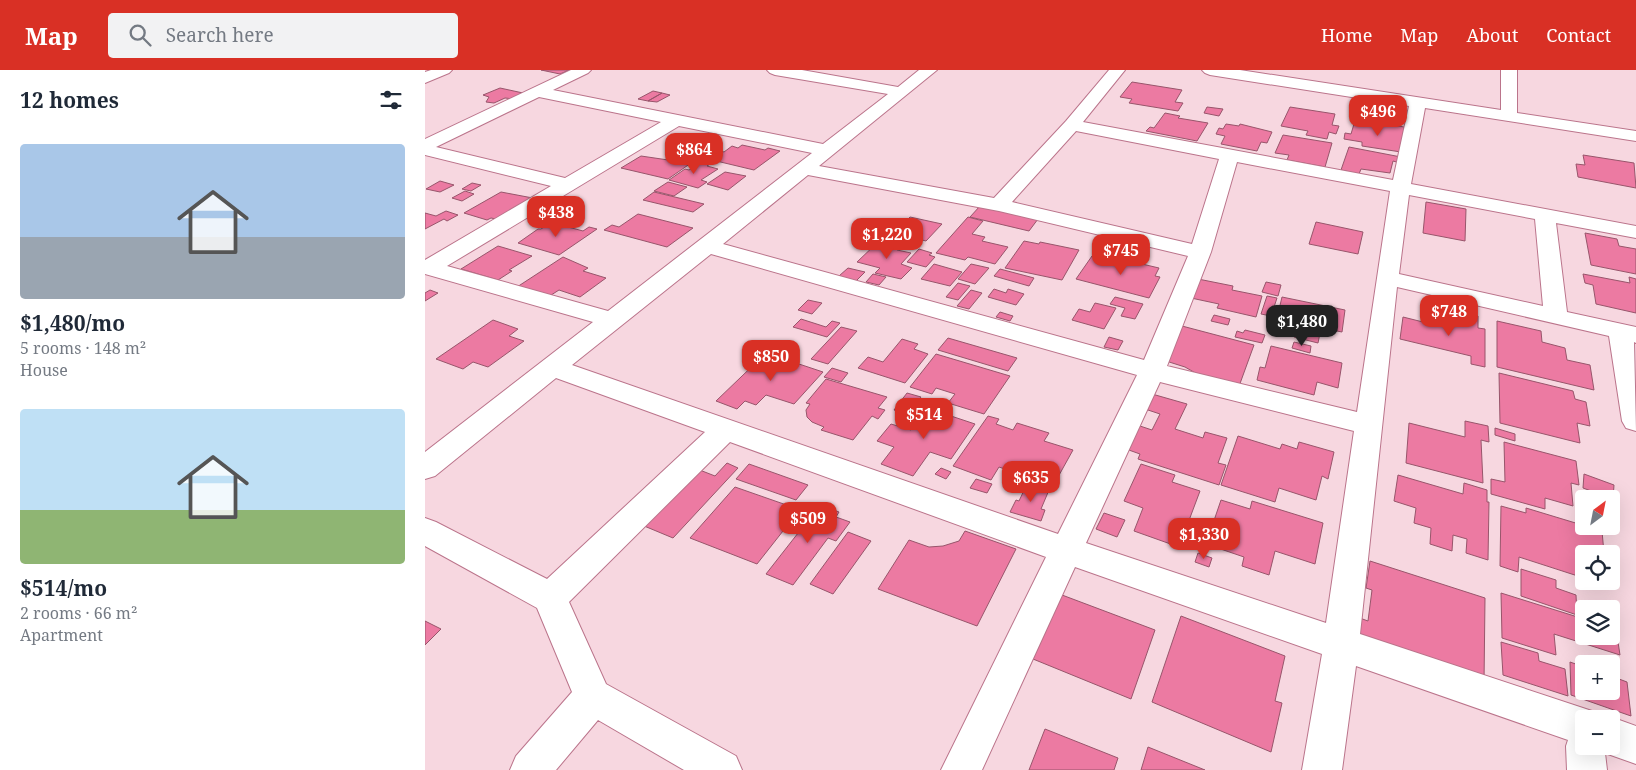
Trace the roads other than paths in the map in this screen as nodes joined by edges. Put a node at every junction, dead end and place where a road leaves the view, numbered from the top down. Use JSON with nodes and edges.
{"nodes":[{"id":1,"x":443,"y":70,"type":"edge"},
{"id":2,"x":583,"y":70,"type":"edge"},
{"id":3,"x":775,"y":70,"type":"edge"},
{"id":4,"x":929,"y":70,"type":"edge"},
{"id":5,"x":1117,"y":70,"type":"edge"},
{"id":6,"x":1210,"y":70,"type":"edge"},
{"id":7,"x":1339,"y":70,"type":"edge"},
{"id":8,"x":1509,"y":70,"type":"edge"},
{"id":9,"x":425,"y":78,"type":"edge"},
{"id":10,"x":1333,"y":88,"type":"junction"},
{"id":11,"x":538,"y":92,"type":"junction"},
{"id":12,"x":902,"y":92,"type":"junction"},
{"id":13,"x":1418,"y":102,"type":"junction"},
{"id":14,"x":1509,"y":116,"type":"junction"},
{"id":15,"x":675,"y":121,"type":"junction"},
{"id":16,"x":1072,"y":125,"type":"junction"},
{"id":17,"x":1636,"y":136,"type":"edge"},
{"id":18,"x":425,"y":146,"type":"edge"},
{"id":19,"x":425,"y":150,"type":"edge"},
{"id":20,"x":829,"y":151,"type":"junction"},
{"id":21,"x":1229,"y":157,"type":"junction"},
{"id":22,"x":805,"y":168,"type":"junction"},
{"id":23,"x":569,"y":185,"type":"junction"},
{"id":24,"x":1401,"y":186,"type":"junction"},
{"id":25,"x":999,"y":205,"type":"junction"},
{"id":26,"x":1545,"y":214,"type":"junction"},
{"id":27,"x":1636,"y":232,"type":"edge"},
{"id":28,"x":707,"y":246,"type":"junction"},
{"id":29,"x":1200,"y":252,"type":"junction"},
{"id":30,"x":427,"y":267,"type":"edge"},
{"id":31,"x":1387,"y":278,"type":"junction"},
{"id":32,"x":1556,"y":317,"type":"junction"},
{"id":33,"x":613,"y":320,"type":"junction"},
{"id":34,"x":1628,"y":333,"type":"edge"},
{"id":35,"x":553,"y":368,"type":"junction"},
{"id":36,"x":1152,"y":371,"type":"junction"},
{"id":37,"x":1636,"y":421,"type":"edge"},
{"id":38,"x":1369,"y":425,"type":"junction"},
{"id":39,"x":726,"y":429,"type":"junction"},
{"id":40,"x":425,"y":468,"type":"edge"},
{"id":41,"x":425,"y":531,"type":"edge"},
{"id":42,"x":1066,"y":550,"type":"junction"},
{"id":43,"x":550,"y":598,"type":"junction"},
{"id":44,"x":1341,"y":645,"type":"junction"},
{"id":45,"x":593,"y":697,"type":"junction"},
{"id":46,"x":1575,"y":729,"type":"edge"},
{"id":47,"x":1620,"y":741,"type":"edge"},
{"id":48,"x":1636,"y":744,"type":"edge"},
{"id":49,"x":1588,"y":755,"type":"edge"},
{"id":50,"x":530,"y":770,"type":"edge"},
{"id":51,"x":722,"y":770,"type":"edge"},
{"id":52,"x":961,"y":770,"type":"edge"},
{"id":53,"x":1321,"y":770,"type":"edge"},
{"id":54,"x":1587,"y":770,"type":"edge"}],
"edges":[{"from":1,"to":9,"type":"street"},
{"from":2,"to":11,"type":"street"},
{"from":3,"to":12,"type":"street"},
{"from":4,"to":12,"type":"street"},
{"from":5,"to":16,"type":"street"},
{"from":6,"to":10,"type":"street"},
{"from":7,"to":10,"type":"street"},
{"from":8,"to":14,"type":"street"},
{"from":10,"to":13,"type":"street"},
{"from":11,"to":15,"type":"street"},
{"from":11,"to":18,"type":"street"},
{"from":12,"to":20,"type":"street"},
{"from":13,"to":14,"type":"street"},
{"from":13,"to":24,"type":"street"},
{"from":14,"to":17,"type":"street"},
{"from":15,"to":20,"type":"street"},
{"from":15,"to":23,"type":"street"},
{"from":16,"to":21,"type":"street"},
{"from":16,"to":25,"type":"street"},
{"from":19,"to":23,"type":"street"},
{"from":20,"to":22,"type":"street"},
{"from":21,"to":24,"type":"street"},
{"from":21,"to":29,"type":"street"},
{"from":22,"to":25,"type":"street"},
{"from":22,"to":28,"type":"street"},
{"from":23,"to":30,"type":"street"},
{"from":24,"to":26,"type":"street"},
{"from":24,"to":31,"type":"street"},
{"from":25,"to":29,"type":"street"},
{"from":26,"to":27,"type":"street"},
{"from":26,"to":32,"type":"street"},
{"from":28,"to":33,"type":"street"},
{"from":28,"to":36,"type":"street"},
{"from":29,"to":36,"type":"street"},
{"from":30,"to":33,"type":"street"},
{"from":31,"to":32,"type":"street"},
{"from":31,"to":38,"type":"street"},
{"from":32,"to":34,"type":"street"},
{"from":33,"to":35,"type":"street"},
{"from":34,"to":37,"type":"street"},
{"from":35,"to":39,"type":"street"},
{"from":35,"to":40,"type":"street"},
{"from":36,"to":38,"type":"street"},
{"from":36,"to":42,"type":"street"},
{"from":38,"to":44,"type":"street"},
{"from":39,"to":42,"type":"street"},
{"from":39,"to":43,"type":"street"},
{"from":41,"to":43,"type":"street"},
{"from":42,"to":44,"type":"street"},
{"from":42,"to":52,"type":"street"},
{"from":43,"to":45,"type":"street"},
{"from":44,"to":46,"type":"street"},
{"from":44,"to":53,"type":"street"},
{"from":45,"to":50,"type":"street"},
{"from":45,"to":51,"type":"street"},
{"from":47,"to":48,"type":"street"},
{"from":49,"to":54,"type":"street"}]}
